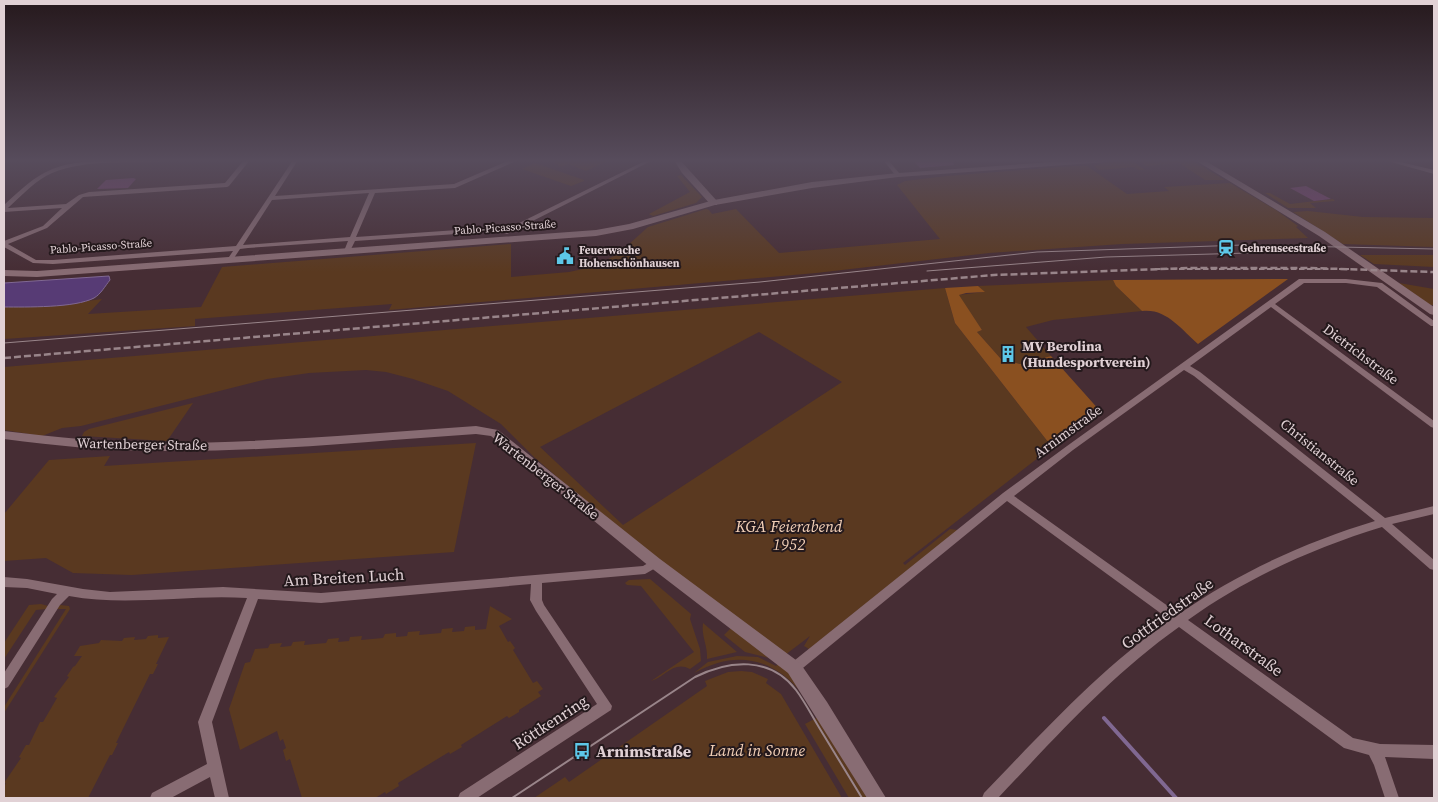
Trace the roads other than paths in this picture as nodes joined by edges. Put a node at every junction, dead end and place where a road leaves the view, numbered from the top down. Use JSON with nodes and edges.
{"nodes":[{"id":1,"x":17,"y":197,"type":"edge"},
{"id":2,"x":79,"y":197,"type":"edge"},
{"id":3,"x":279,"y":197,"type":"edge"},
{"id":4,"x":370,"y":197,"type":"edge"},
{"id":5,"x":579,"y":197,"type":"edge"},
{"id":6,"x":709,"y":197,"type":"edge"},
{"id":7,"x":742,"y":197,"type":"edge"},
{"id":8,"x":1260,"y":197,"type":"edge"},
{"id":9,"x":271,"y":198,"type":"joint"},
{"id":10,"x":714,"y":203,"type":"junction"},
{"id":11,"x":68,"y":206,"type":"junction"},
{"id":12,"x":506,"y":236,"type":"junction"},
{"id":13,"x":353,"y":238,"type":"junction"},
{"id":14,"x":4,"y":243,"type":"edge"},
{"id":15,"x":238,"y":248,"type":"junction"},
{"id":16,"x":347,"y":251,"type":"junction"},
{"id":17,"x":230,"y":260,"type":"junction"},
{"id":18,"x":4,"y":273,"type":"edge"},
{"id":19,"x":1271,"y":304,"type":"junction"},
{"id":20,"x":1412,"y":308,"type":"junction"},
{"id":21,"x":1433,"y":309,"type":"edge"},
{"id":22,"x":1434,"y":324,"type":"edge"},
{"id":23,"x":1184,"y":366,"type":"junction"},
{"id":24,"x":1434,"y":426,"type":"edge"},
{"id":25,"x":4,"y":435,"type":"edge"},
{"id":26,"x":1007,"y":496,"type":"junction"},
{"id":27,"x":1434,"y":510,"type":"edge"},
{"id":28,"x":1383,"y":522,"type":"junction"},
{"id":29,"x":656,"y":563,"type":"junction"},
{"id":30,"x":1434,"y":566,"type":"edge"},
{"id":31,"x":537,"y":580,"type":"junction"},
{"id":32,"x":4,"y":582,"type":"edge"},
{"id":33,"x":67,"y":591,"type":"junction"},
{"id":34,"x":254,"y":594,"type":"junction"},
{"id":35,"x":1178,"y":620,"type":"junction"},
{"id":36,"x":794,"y":668,"type":"junction"},
{"id":37,"x":4,"y":682,"type":"edge"},
{"id":38,"x":1374,"y":750,"type":"junction"},
{"id":39,"x":1434,"y":752,"type":"edge"},
{"id":40,"x":215,"y":767,"type":"junction"},
{"id":41,"x":157,"y":798,"type":"edge"},
{"id":42,"x":222,"y":798,"type":"edge"},
{"id":43,"x":465,"y":798,"type":"edge"},
{"id":44,"x":877,"y":798,"type":"edge"},
{"id":45,"x":988,"y":798,"type":"edge"},
{"id":46,"x":1392,"y":798,"type":"edge"}],
"edges":[{"from":1,"to":11,"type":"street"},
{"from":2,"to":11,"type":"street"},
{"from":3,"to":9,"type":"street"},
{"from":4,"to":13,"type":"street"},
{"from":5,"to":12,"type":"street"},
{"from":6,"to":10,"type":"street"},
{"from":7,"to":10,"type":"main road","name":"Pablo-Picasso-Straße"},
{"from":8,"to":21,"type":"main road"},
{"from":9,"to":15,"type":"street"},
{"from":10,"to":12,"type":"main road","name":"Pablo-Picasso-Straße"},
{"from":11,"to":14,"type":"street"},
{"from":12,"to":13,"type":"street","name":"Pablo-Picasso-Straße"},
{"from":12,"to":16,"type":"main road","name":"Pablo-Picasso-Straße"},
{"from":13,"to":15,"type":"street","name":"Pablo-Picasso-Straße"},
{"from":13,"to":16,"type":"street"},
{"from":14,"to":15,"type":"street","name":"Pablo-Picasso-Straße"},
{"from":15,"to":17,"type":"street"},
{"from":16,"to":17,"type":"main road","name":"Pablo-Picasso-Straße"},
{"from":17,"to":18,"type":"main road","name":"Pablo-Picasso-Straße"},
{"from":19,"to":20,"type":"street","name":"Arnimstraße"},
{"from":19,"to":23,"type":"street","name":"Arnimstraße"},
{"from":19,"to":24,"type":"street","name":"Dietrichstraße"},
{"from":20,"to":21,"type":"street"},
{"from":20,"to":22,"type":"street"},
{"from":23,"to":26,"type":"street","name":"Arnimstraße"},
{"from":23,"to":28,"type":"street","name":"Christianstraße"},
{"from":25,"to":29,"type":"street","name":"Wartenberger Straße"},
{"from":26,"to":35,"type":"street","name":"Lotharstraße"},
{"from":26,"to":36,"type":"street","name":"Arnimstraße"},
{"from":27,"to":28,"type":"street","name":"Gottfriedstraße"},
{"from":28,"to":30,"type":"street","name":"Christianstraße"},
{"from":28,"to":35,"type":"street","name":"Gottfriedstraße"},
{"from":29,"to":31,"type":"street","name":"Am Breiten Luch"},
{"from":29,"to":36,"type":"street","name":"Wartenberger Straße"},
{"from":31,"to":34,"type":"street","name":"Am Breiten Luch"},
{"from":31,"to":43,"type":"street","name":"Röttkenring"},
{"from":32,"to":33,"type":"street","name":"Am Breiten Luch"},
{"from":33,"to":34,"type":"street","name":"Am Breiten Luch"},
{"from":33,"to":37,"type":"street"},
{"from":34,"to":40,"type":"street"},
{"from":35,"to":38,"type":"street","name":"Lotharstraße"},
{"from":35,"to":45,"type":"street","name":"Gottfriedstraße"},
{"from":36,"to":44,"type":"street","name":"Wartenberger Straße"},
{"from":38,"to":39,"type":"street"},
{"from":38,"to":46,"type":"street"},
{"from":40,"to":41,"type":"street"},
{"from":40,"to":42,"type":"street"}]}
